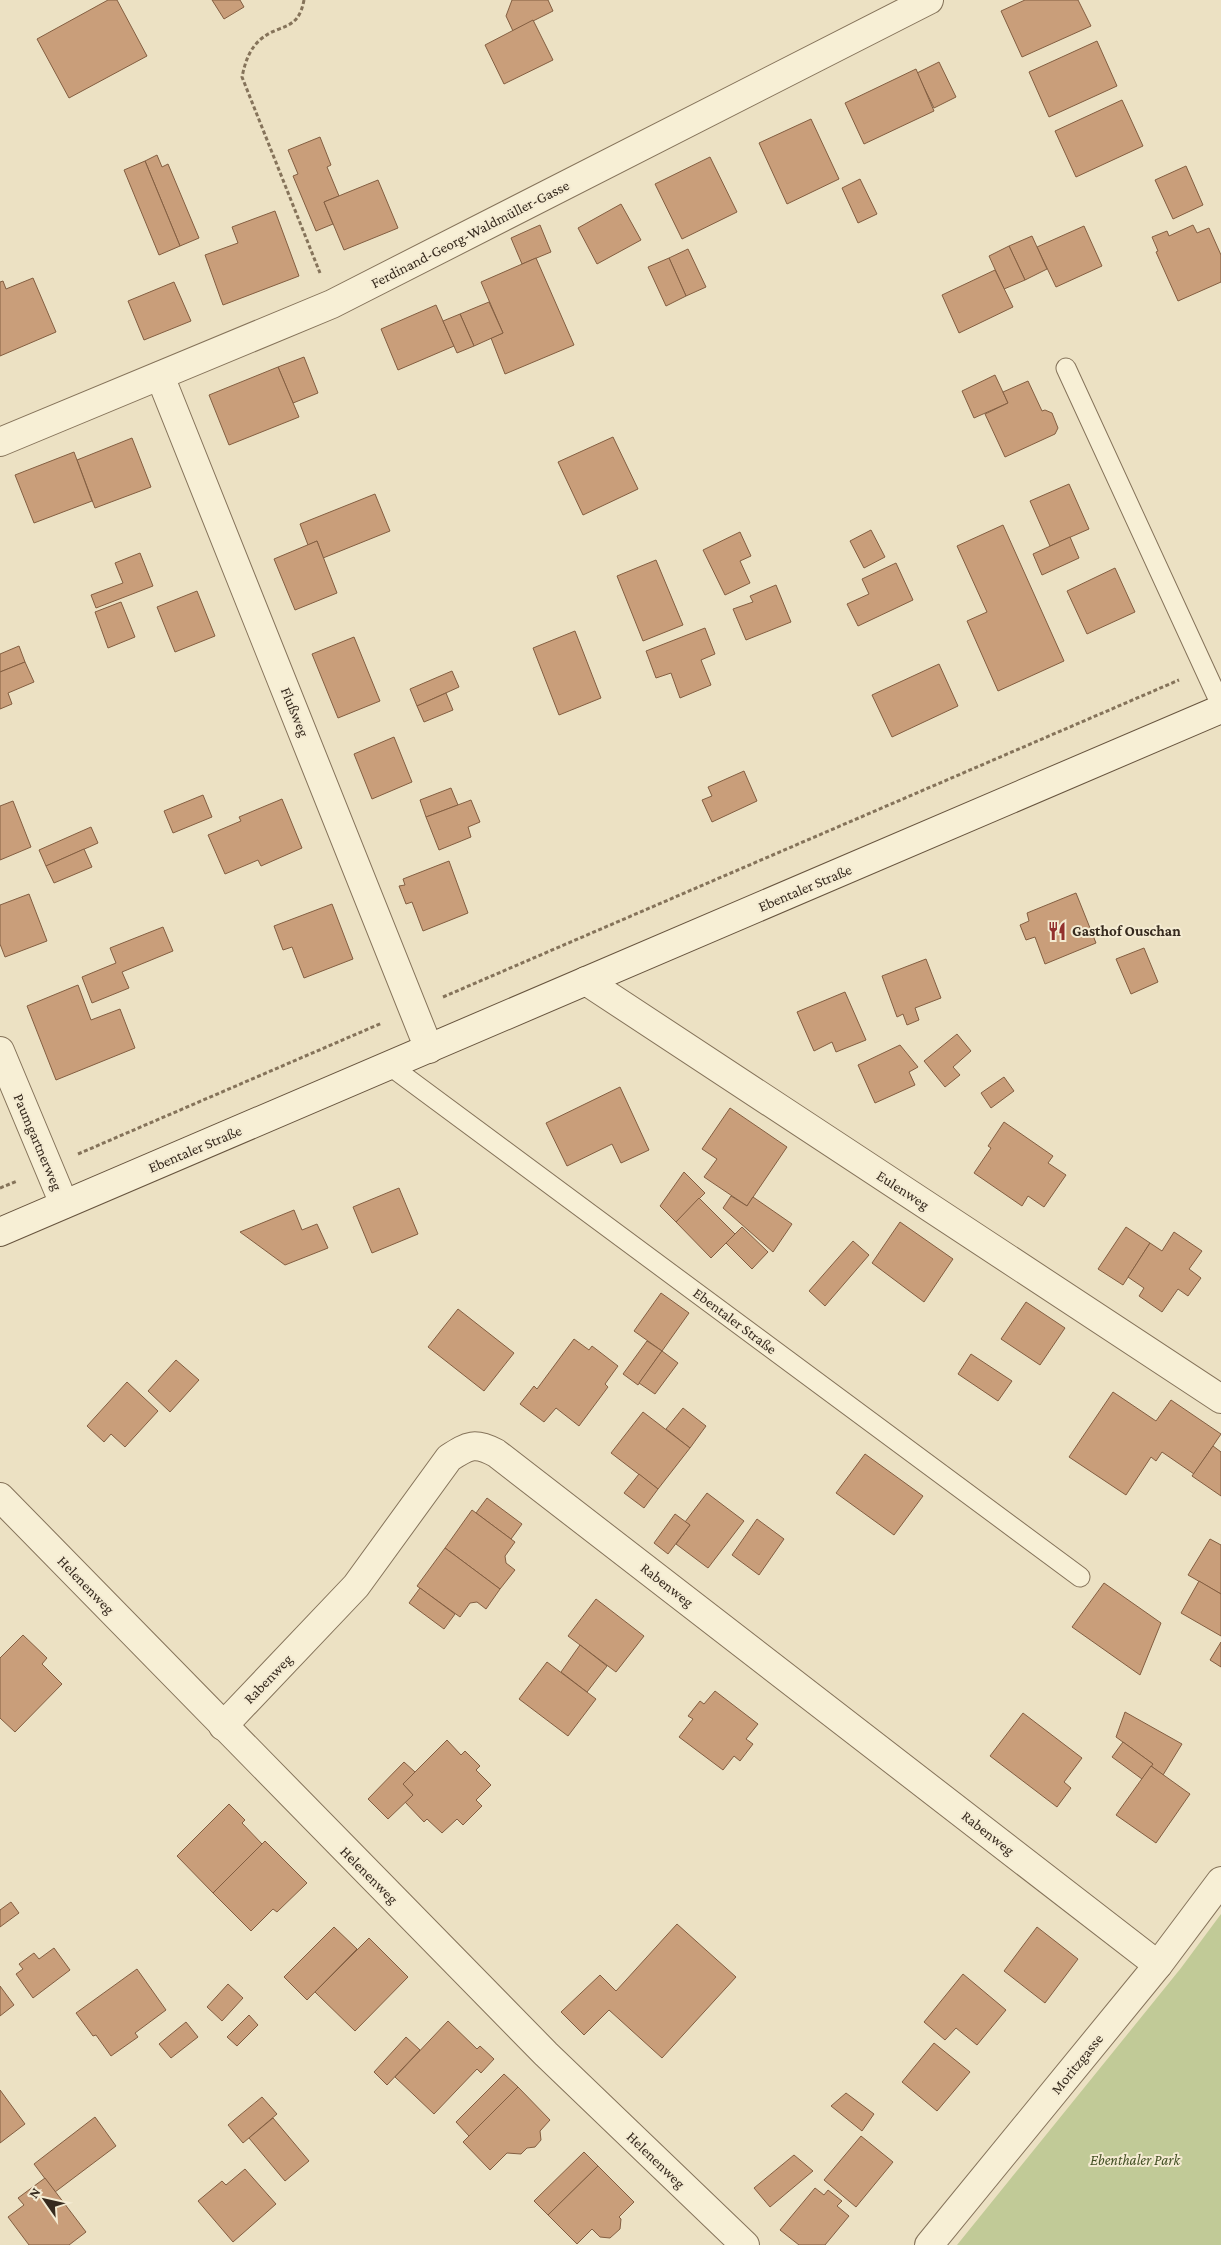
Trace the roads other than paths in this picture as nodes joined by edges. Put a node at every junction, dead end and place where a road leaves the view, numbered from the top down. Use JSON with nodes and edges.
{"nodes":[{"id":1,"x":929,"y":0,"type":"edge"},
{"id":2,"x":1066,"y":368,"type":"dead end"},
{"id":3,"x":160,"y":376,"type":"junction"},
{"id":4,"x":0,"y":442,"type":"edge"},
{"id":5,"x":1221,"y":707,"type":"edge"},
{"id":6,"x":586,"y":981,"type":"junction"},
{"id":7,"x":429,"y":1049,"type":"junction"},
{"id":8,"x":0,"y":1051,"type":"edge"},
{"id":9,"x":389,"y":1065,"type":"junction"},
{"id":10,"x":64,"y":1204,"type":"junction"},
{"id":11,"x":0,"y":1232,"type":"edge"},
{"id":12,"x":1221,"y":1399,"type":"edge"},
{"id":13,"x":0,"y":1497,"type":"edge"},
{"id":14,"x":1080,"y":1577,"type":"dead end"},
{"id":15,"x":223,"y":1726,"type":"junction"},
{"id":16,"x":1221,"y":1881,"type":"edge"},
{"id":17,"x":1158,"y":1965,"type":"junction"},
{"id":18,"x":745,"y":2245,"type":"edge"},
{"id":19,"x":929,"y":2245,"type":"edge"}],
"edges":[{"from":1,"to":3,"type":"street","name":"Ferdinand-Georg-Waldmüller-Gasse"},
{"from":2,"to":5,"type":"lane"},
{"from":3,"to":4,"type":"street","name":"Ferdinand-Georg-Waldmüller-Gasse"},
{"from":3,"to":7,"type":"street","name":"Flußweg"},
{"from":5,"to":6,"type":"street","name":"Ebentaler Straße"},
{"from":6,"to":7,"type":"street","name":"Ebentaler Straße"},
{"from":6,"to":12,"type":"street","name":"Eulenweg"},
{"from":7,"to":9,"type":"street","name":"Ebentaler Straße"},
{"from":8,"to":10,"type":"street","name":"Paumgartnerweg"},
{"from":9,"to":10,"type":"street","name":"Ebentaler Straße"},
{"from":9,"to":14,"type":"lane","name":"Ebentaler Straße"},
{"from":10,"to":11,"type":"street","name":"Ebentaler Straße"},
{"from":13,"to":15,"type":"street","name":"Helenenweg"},
{"from":15,"to":17,"type":"street","name":"Rabenweg"},
{"from":15,"to":18,"type":"street","name":"Helenenweg"},
{"from":16,"to":17,"type":"street","name":"Moritzgasse"},
{"from":17,"to":19,"type":"street","name":"Moritzgasse"}]}
